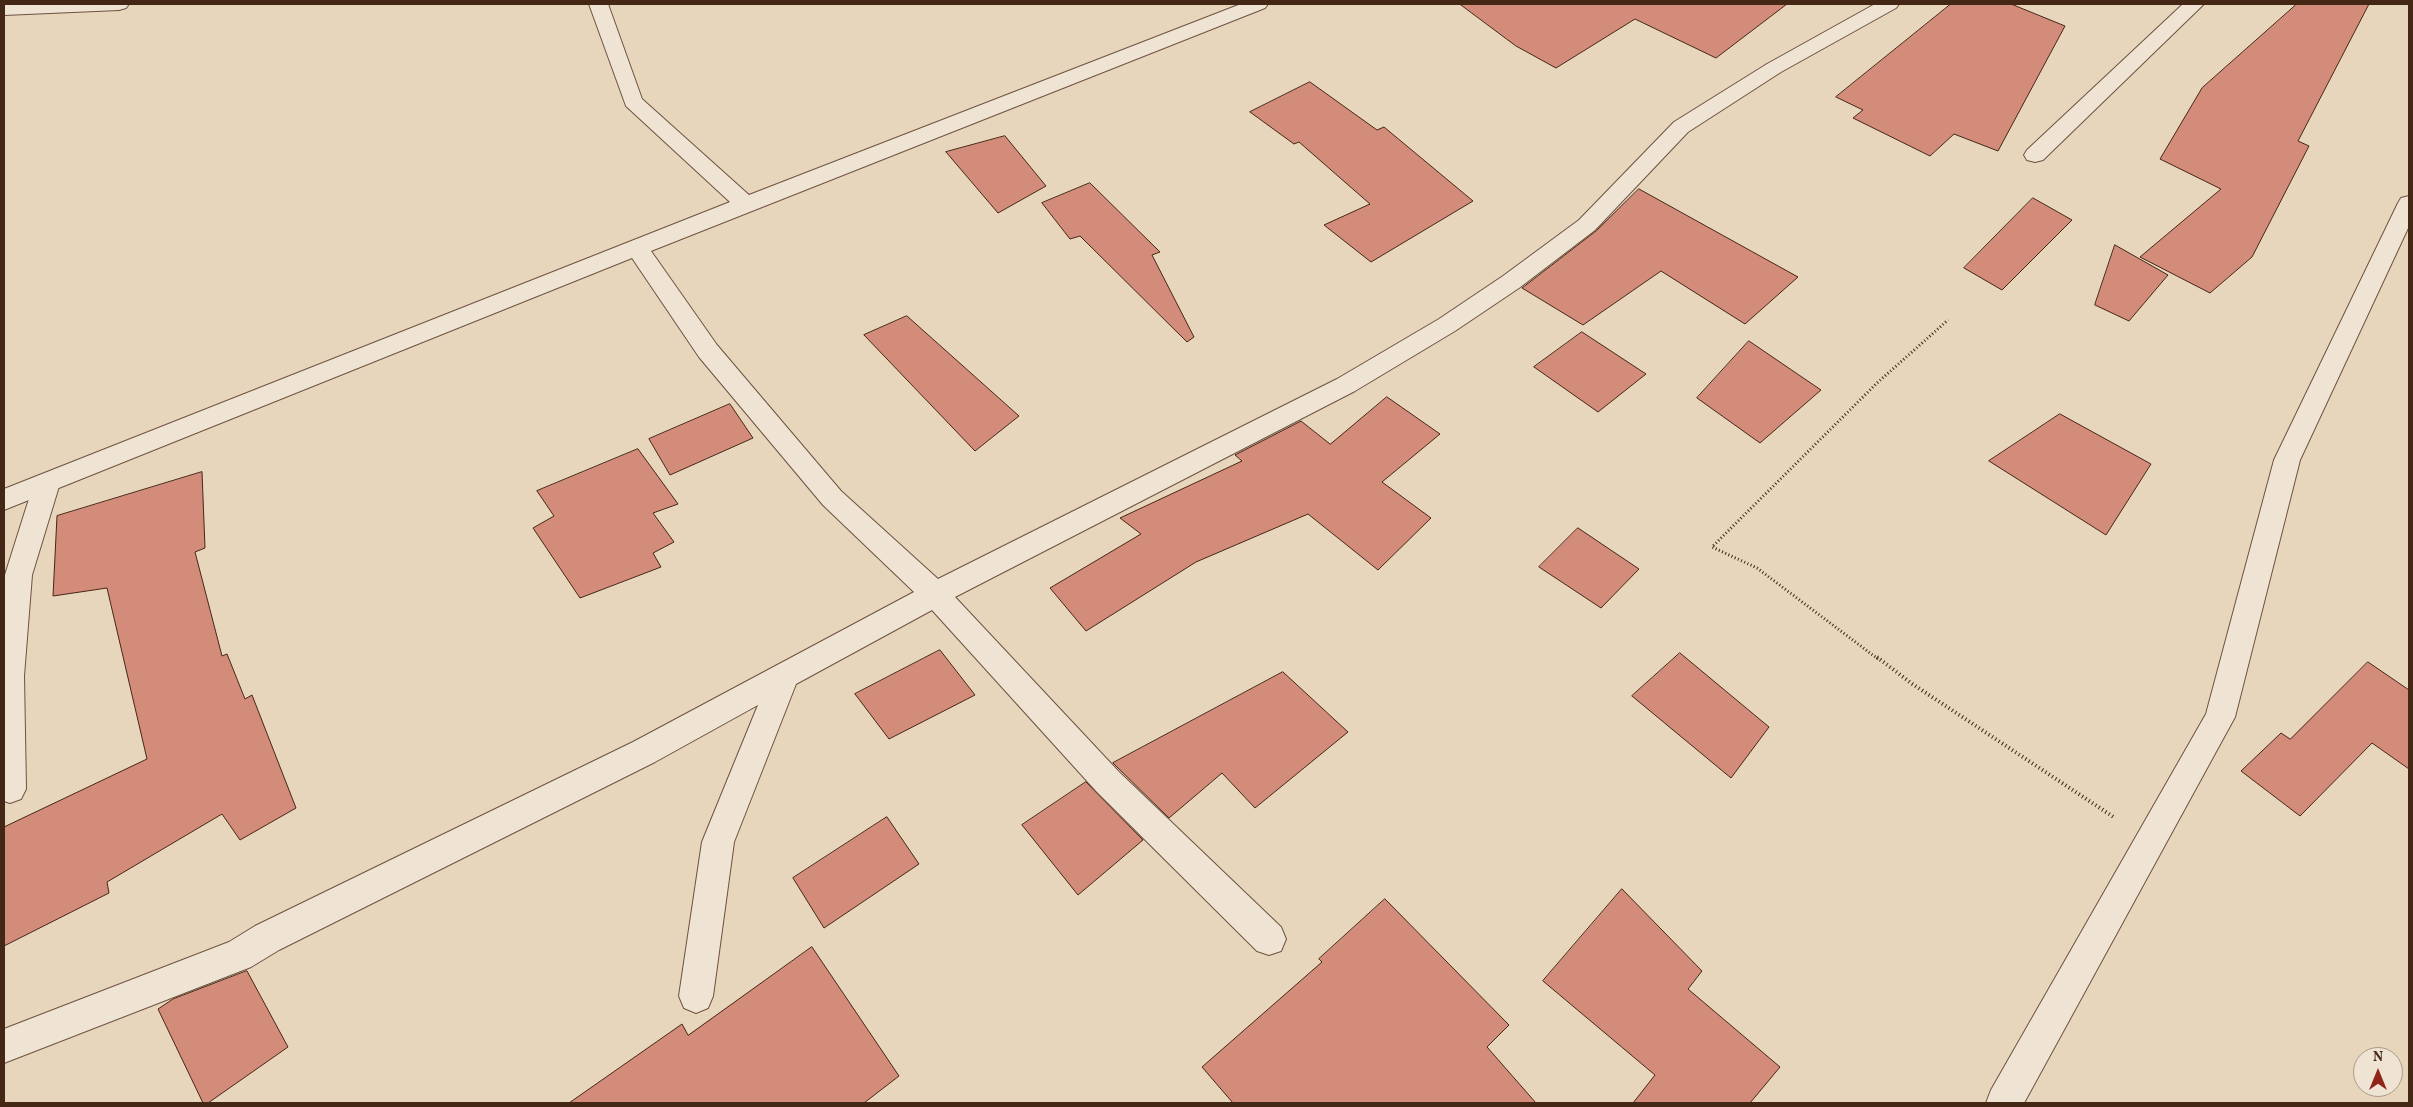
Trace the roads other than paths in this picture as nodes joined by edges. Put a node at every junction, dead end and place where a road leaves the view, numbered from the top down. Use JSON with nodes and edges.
{"nodes":[{"id":1,"x":119,"y":4,"type":"edge"},
{"id":2,"x":598,"y":4,"type":"edge"},
{"id":3,"x":1258,"y":4,"type":"edge"},
{"id":4,"x":1889,"y":4,"type":"edge"},
{"id":5,"x":2194,"y":4,"type":"edge"},
{"id":6,"x":4,"y":9,"type":"edge"},
{"id":7,"x":2035,"y":155,"type":"dead end"},
{"id":8,"x":2409,"y":203,"type":"edge"},
{"id":9,"x":746,"y":204,"type":"junction"},
{"id":10,"x":637,"y":248,"type":"junction"},
{"id":11,"x":4,"y":477,"type":"edge"},
{"id":12,"x":47,"y":482,"type":"junction"},
{"id":13,"x":4,"y":500,"type":"edge"},
{"id":14,"x":935,"y":594,"type":"junction"},
{"id":15,"x":785,"y":675,"type":"junction"},
{"id":16,"x":10,"y":789,"type":"dead end"},
{"id":17,"x":1269,"y":940,"type":"dead end"},
{"id":18,"x":696,"y":996,"type":"dead end"},
{"id":19,"x":4,"y":1046,"type":"edge"},
{"id":20,"x":2004,"y":1103,"type":"edge"}],
"edges":[{"from":1,"to":6,"type":"street"},
{"from":2,"to":9,"type":"street"},
{"from":3,"to":9,"type":"street"},
{"from":4,"to":14,"type":"street"},
{"from":5,"to":7,"type":"street"},
{"from":8,"to":20,"type":"street"},
{"from":9,"to":10,"type":"street"},
{"from":10,"to":12,"type":"street"},
{"from":10,"to":14,"type":"street"},
{"from":11,"to":12,"type":"street"},
{"from":12,"to":13,"type":"street"},
{"from":12,"to":16,"type":"street"},
{"from":14,"to":15,"type":"street"},
{"from":14,"to":17,"type":"street"},
{"from":15,"to":18,"type":"street"},
{"from":15,"to":19,"type":"street"}]}
